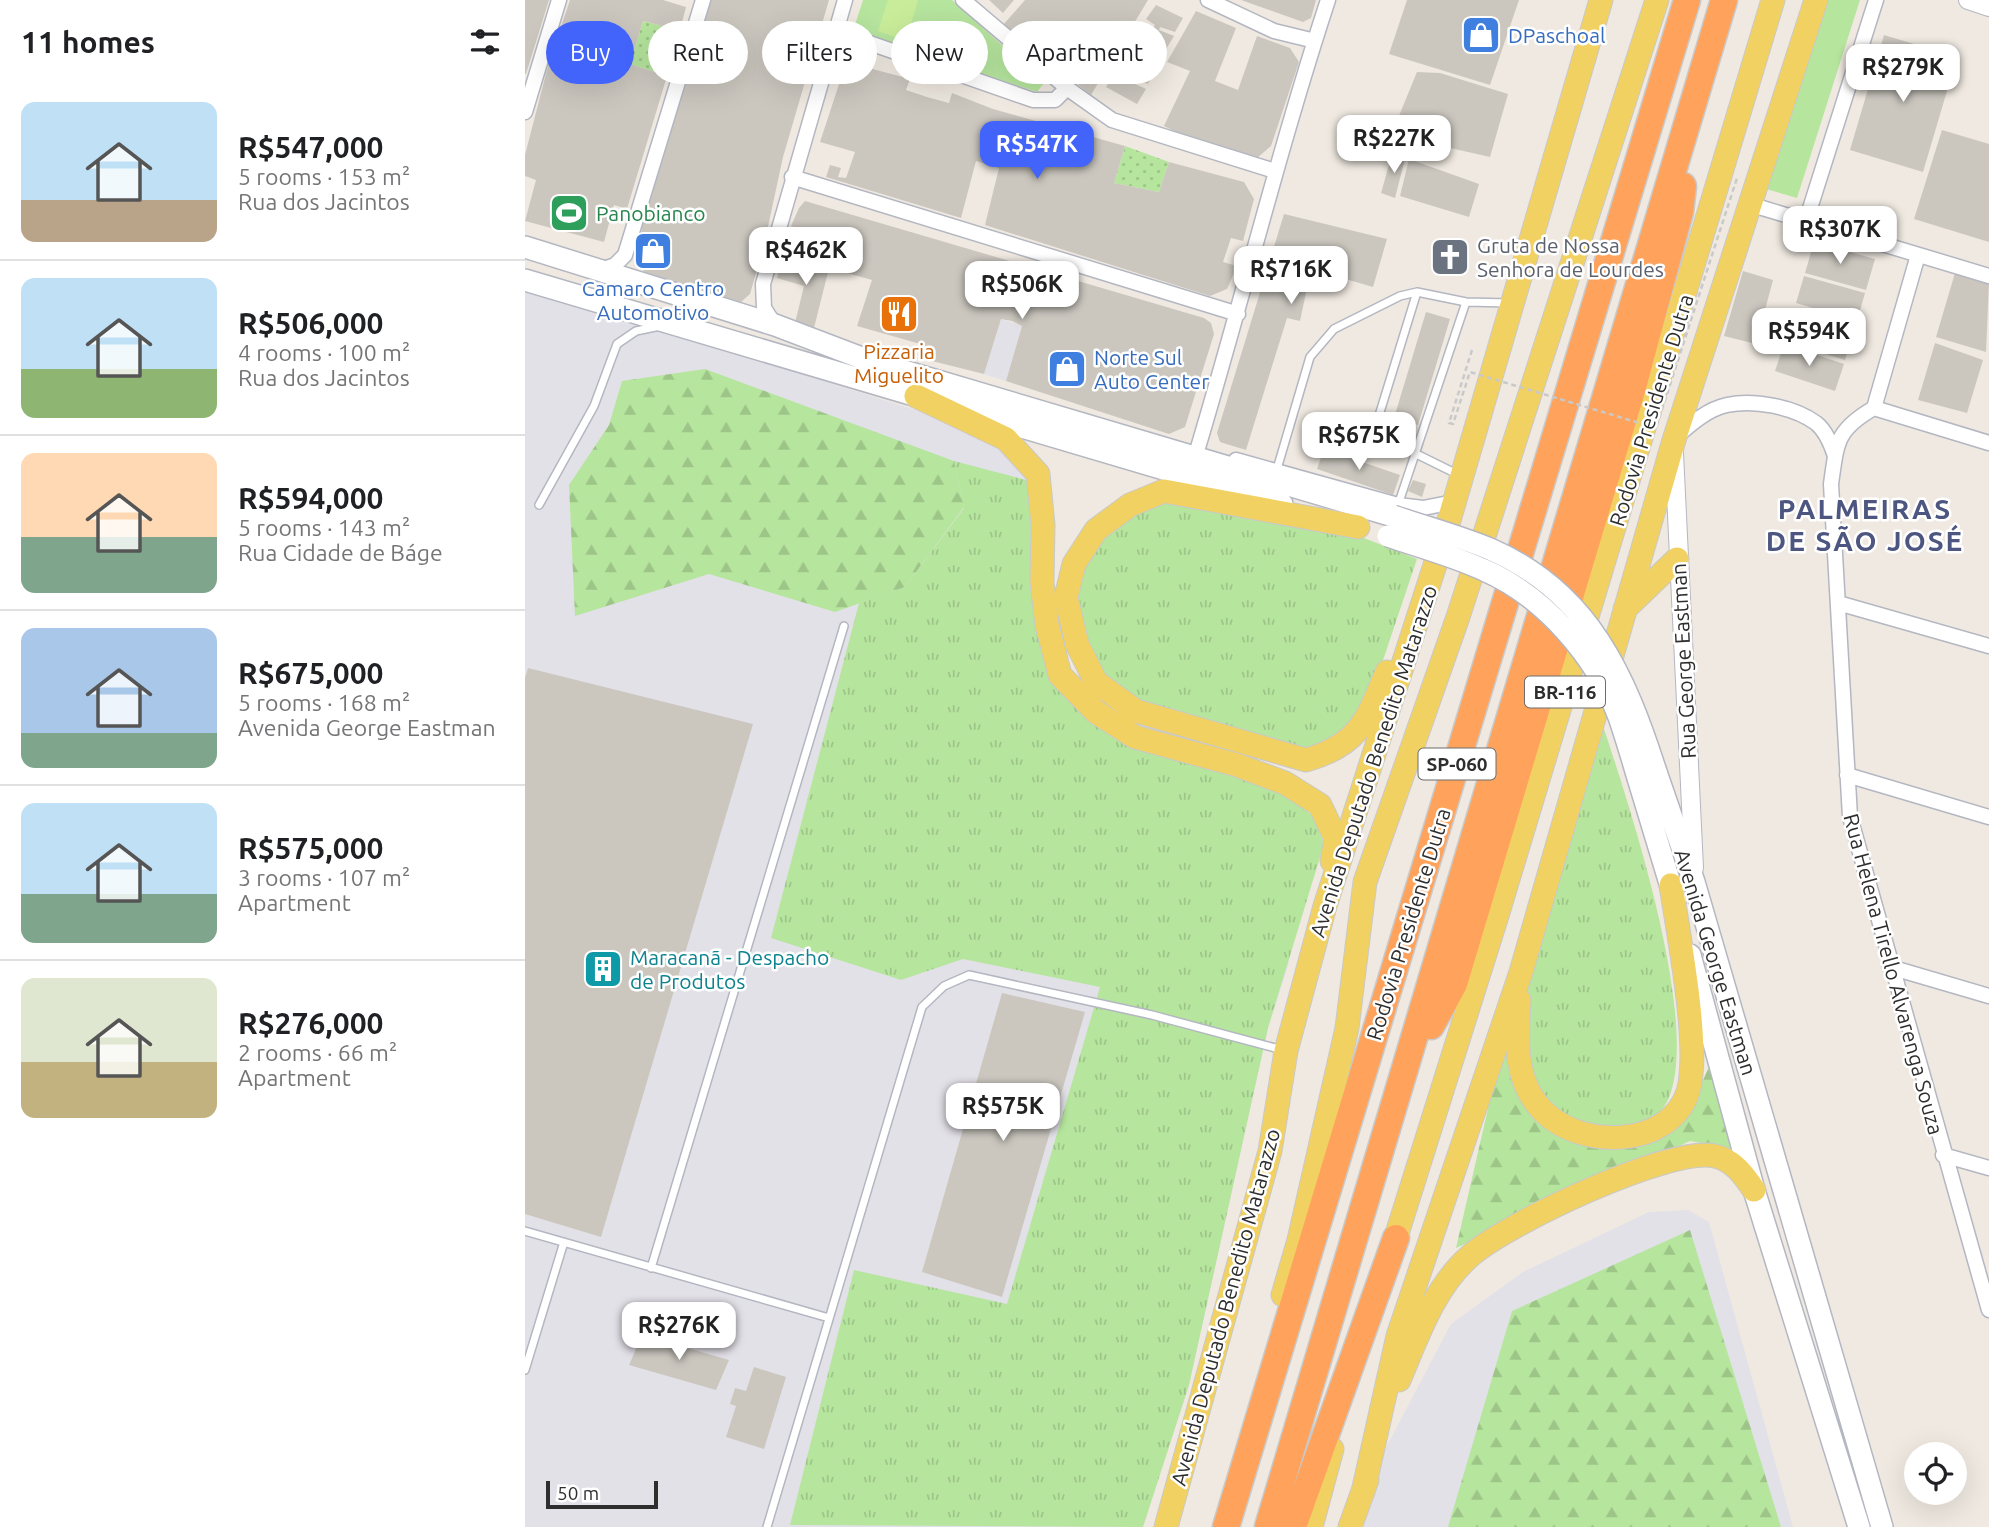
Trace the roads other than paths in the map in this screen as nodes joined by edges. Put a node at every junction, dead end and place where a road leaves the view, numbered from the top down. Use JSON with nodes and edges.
{"nodes":[{"id":1,"x":559,"y":0,"type":"edge"},
{"id":2,"x":703,"y":0,"type":"edge"},
{"id":3,"x":845,"y":0,"type":"edge"},
{"id":4,"x":963,"y":0,"type":"edge"},
{"id":5,"x":1208,"y":0,"type":"edge"},
{"id":6,"x":1328,"y":0,"type":"edge"},
{"id":7,"x":1657,"y":0,"type":"edge"},
{"id":8,"x":1687,"y":0,"type":"edge"},
{"id":9,"x":1724,"y":0,"type":"edge"},
{"id":10,"x":1773,"y":0,"type":"edge"},
{"id":11,"x":1816,"y":0,"type":"edge"},
{"id":12,"x":1876,"y":0,"type":"edge"},
{"id":13,"x":1968,"y":0,"type":"edge"},
{"id":14,"x":1595,"y":6,"type":"edge"},
{"id":15,"x":1989,"y":7,"type":"edge"},
{"id":16,"x":838,"y":21,"type":"edge"},
{"id":17,"x":1315,"y":41,"type":"junction"},
{"id":18,"x":877,"y":46,"type":"edge"},
{"id":19,"x":819,"y":84,"type":"edge"},
{"id":20,"x":1067,"y":88,"type":"junction"},
{"id":21,"x":525,"y":112,"type":"edge"},
{"id":22,"x":1275,"y":171,"type":"junction"},
{"id":23,"x":792,"y":177,"type":"junction"},
{"id":24,"x":1749,"y":204,"type":"junction"},
{"id":25,"x":1806,"y":221,"type":"junction"},
{"id":26,"x":525,"y":247,"type":"edge"},
{"id":27,"x":1918,"y":255,"type":"junction"},
{"id":28,"x":598,"y":271,"type":"junction"},
{"id":29,"x":1989,"y":276,"type":"edge"},
{"id":30,"x":525,"y":280,"type":"edge"},
{"id":31,"x":1417,"y":292,"type":"junction"},
{"id":32,"x":1466,"y":302,"type":"junction"},
{"id":33,"x":1514,"y":303,"type":"junction"},
{"id":34,"x":1238,"y":314,"type":"junction"},
{"id":35,"x":669,"y":324,"type":"junction"},
{"id":36,"x":775,"y":325,"type":"junction"},
{"id":37,"x":867,"y":359,"type":"junction"},
{"id":38,"x":916,"y":396,"type":"junction"},
{"id":39,"x":1874,"y":408,"type":"junction"},
{"id":40,"x":1674,"y":440,"type":"junction"},
{"id":41,"x":1989,"y":443,"type":"edge"},
{"id":42,"x":1197,"y":451,"type":"junction"},
{"id":43,"x":1417,"y":453,"type":"junction"},
{"id":44,"x":1835,"y":456,"type":"junction"},
{"id":45,"x":1277,"y":469,"type":"junction"},
{"id":46,"x":1461,"y":476,"type":"junction"},
{"id":47,"x":1454,"y":502,"type":"junction"},
{"id":48,"x":539,"y":505,"type":"dead end"},
{"id":49,"x":1393,"y":519,"type":"junction"},
{"id":50,"x":1358,"y":527,"type":"junction"},
{"id":51,"x":1445,"y":534,"type":"junction"},
{"id":52,"x":1677,"y":559,"type":"junction"},
{"id":53,"x":1838,"y":603,"type":"junction"},
{"id":54,"x":1625,"y":609,"type":"junction"},
{"id":55,"x":844,"y":626,"type":"dead end"},
{"id":56,"x":1989,"y":646,"type":"edge"},
{"id":57,"x":1647,"y":775,"type":"junction"},
{"id":58,"x":1847,"y":775,"type":"junction"},
{"id":59,"x":1989,"y":817,"type":"edge"},
{"id":60,"x":1694,"y":883,"type":"junction"},
{"id":61,"x":1671,"y":885,"type":"junction"},
{"id":62,"x":1325,"y":906,"type":"junction"},
{"id":63,"x":1890,"y":967,"type":"junction"},
{"id":64,"x":1521,"y":972,"type":"junction"},
{"id":65,"x":1989,"y":996,"type":"edge"},
{"id":66,"x":1286,"y":1051,"type":"junction"},
{"id":67,"x":1943,"y":1155,"type":"junction"},
{"id":68,"x":1989,"y":1168,"type":"edge"},
{"id":69,"x":1754,"y":1190,"type":"junction"},
{"id":70,"x":525,"y":1231,"type":"edge"},
{"id":71,"x":1396,"y":1238,"type":"junction"},
{"id":72,"x":564,"y":1242,"type":"junction"},
{"id":73,"x":651,"y":1268,"type":"junction"},
{"id":74,"x":1989,"y":1310,"type":"edge"},
{"id":75,"x":829,"y":1318,"type":"junction"},
{"id":76,"x":525,"y":1370,"type":"edge"},
{"id":77,"x":1363,"y":1492,"type":"junction"},
{"id":78,"x":767,"y":1527,"type":"edge"},
{"id":79,"x":1166,"y":1527,"type":"edge"},
{"id":80,"x":1220,"y":1527,"type":"edge"},
{"id":81,"x":1226,"y":1527,"type":"edge"},
{"id":82,"x":1268,"y":1527,"type":"edge"},
{"id":83,"x":1293,"y":1527,"type":"edge"},
{"id":84,"x":1311,"y":1527,"type":"edge"},
{"id":85,"x":1350,"y":1527,"type":"edge"},
{"id":86,"x":1860,"y":1527,"type":"edge"},
{"id":87,"x":1882,"y":1527,"type":"edge"}],
"edges":[{"from":1,"to":21,"type":"street"},
{"from":2,"to":28,"type":"street"},
{"from":3,"to":16,"type":"street"},
{"from":4,"to":20,"type":"street"},
{"from":5,"to":17,"type":"street"},
{"from":6,"to":17,"type":"street"},
{"from":7,"to":80,"type":"main road","name":"Rodovia Presidente Dutra"},
{"from":8,"to":81,"type":"highway","name":"Rodovia Presidente Dutra","number":"SP-060"},
{"from":9,"to":82,"type":"highway","name":"Rodovia Presidente Dutra","number":"SP-060"},
{"from":10,"to":71,"type":"main road","name":"Rodovia Presidente Dutra","number":"BR-116"},
{"from":11,"to":24,"type":"main road"},
{"from":12,"to":25,"type":"street"},
{"from":13,"to":15,"type":"street"},
{"from":14,"to":33,"type":"main road","name":"Avenida Deputado Benedito Matarazzo"},
{"from":17,"to":22,"type":"street"},
{"from":18,"to":20,"type":"street"},
{"from":19,"to":23,"type":"street"},
{"from":20,"to":22,"type":"street"},
{"from":22,"to":34,"type":"street"},
{"from":23,"to":34,"type":"street"},
{"from":23,"to":36,"type":"street"},
{"from":24,"to":25,"type":"street"},
{"from":24,"to":40,"type":"main road"},
{"from":25,"to":27,"type":"street"},
{"from":26,"to":28,"type":"main road"},
{"from":27,"to":29,"type":"street"},
{"from":27,"to":39,"type":"street"},
{"from":28,"to":36,"type":"main road"},
{"from":30,"to":35,"type":"main road"},
{"from":31,"to":32,"type":"lane"},
{"from":31,"to":43,"type":"lane"},
{"from":31,"to":45,"type":"lane"},
{"from":32,"to":33,"type":"lane"},
{"from":32,"to":43,"type":"lane"},
{"from":33,"to":46,"type":"main road","name":"Avenida Deputado Benedito Matarazzo"},
{"from":34,"to":42,"type":"street"},
{"from":35,"to":38,"type":"main road"},
{"from":35,"to":48,"type":"lane"},
{"from":36,"to":37,"type":"main road"},
{"from":37,"to":42,"type":"street"},
{"from":37,"to":49,"type":"main road"},
{"from":38,"to":50,"type":"main road"},
{"from":38,"to":62,"type":"main road"},
{"from":39,"to":41,"type":"street"},
{"from":39,"to":44,"type":"street","name":"Rua Helena Tirello Alvarenga Souza"},
{"from":40,"to":44,"type":"street"},
{"from":40,"to":52,"type":"street","name":"Rua George Eastman"},
{"from":40,"to":54,"type":"main road"},
{"from":42,"to":45,"type":"street"},
{"from":43,"to":46,"type":"lane"},
{"from":43,"to":49,"type":"lane"},
{"from":44,"to":53,"type":"street","name":"Rua Helena Tirello Alvarenga Souza"},
{"from":45,"to":49,"type":"street"},
{"from":46,"to":47,"type":"main road","name":"Avenida Deputado Benedito Matarazzo"},
{"from":47,"to":49,"type":"street"},
{"from":47,"to":51,"type":"main road","name":"Avenida Deputado Benedito Matarazzo"},
{"from":49,"to":50,"type":"main road"},
{"from":49,"to":57,"type":"main road","name":"Avenida George Eastman","bridge":true},
{"from":50,"to":51,"type":"main road"},
{"from":51,"to":62,"type":"main road","name":"Avenida Deputado Benedito Matarazzo"},
{"from":52,"to":54,"type":"main road"},
{"from":52,"to":60,"type":"street","name":"Rua George Eastman"},
{"from":53,"to":56,"type":"street"},
{"from":53,"to":58,"type":"street","name":"Rua Helena Tirello Alvarenga Souza"},
{"from":54,"to":64,"type":"main road"},
{"from":55,"to":73,"type":"lane"},
{"from":57,"to":60,"type":"main road","name":"Avenida George Eastman"},
{"from":57,"to":61,"type":"main road","name":"Avenida George Eastman"},
{"from":58,"to":59,"type":"street"},
{"from":58,"to":63,"type":"street","name":"Rua Helena Tirello Alvarenga Souza"},
{"from":60,"to":87,"type":"main road","name":"Avenida George Eastman"},
{"from":61,"to":64,"type":"main road"},
{"from":61,"to":69,"type":"main road","name":"Avenida George Eastman"},
{"from":62,"to":66,"type":"main road","name":"Avenida Deputado Benedito Matarazzo"},
{"from":63,"to":65,"type":"street"},
{"from":63,"to":67,"type":"street","name":"Rua Helena Tirello Alvarenga Souza"},
{"from":64,"to":77,"type":"main road"},
{"from":66,"to":75,"type":"lane"},
{"from":66,"to":79,"type":"main road","name":"Avenida Deputado Benedito Matarazzo"},
{"from":67,"to":68,"type":"street"},
{"from":67,"to":74,"type":"street","name":"Rua Helena Tirello Alvarenga Souza"},
{"from":69,"to":77,"type":"main road"},
{"from":69,"to":86,"type":"main road","name":"Avenida George Eastman"},
{"from":70,"to":72,"type":"lane"},
{"from":71,"to":83,"type":"highway"},
{"from":71,"to":84,"type":"main road","name":"Rodovia Presidente Dutra","number":"BR-116"},
{"from":72,"to":73,"type":"lane"},
{"from":72,"to":76,"type":"lane"},
{"from":73,"to":75,"type":"lane"},
{"from":75,"to":78,"type":"lane"},
{"from":77,"to":85,"type":"main road"}]}
